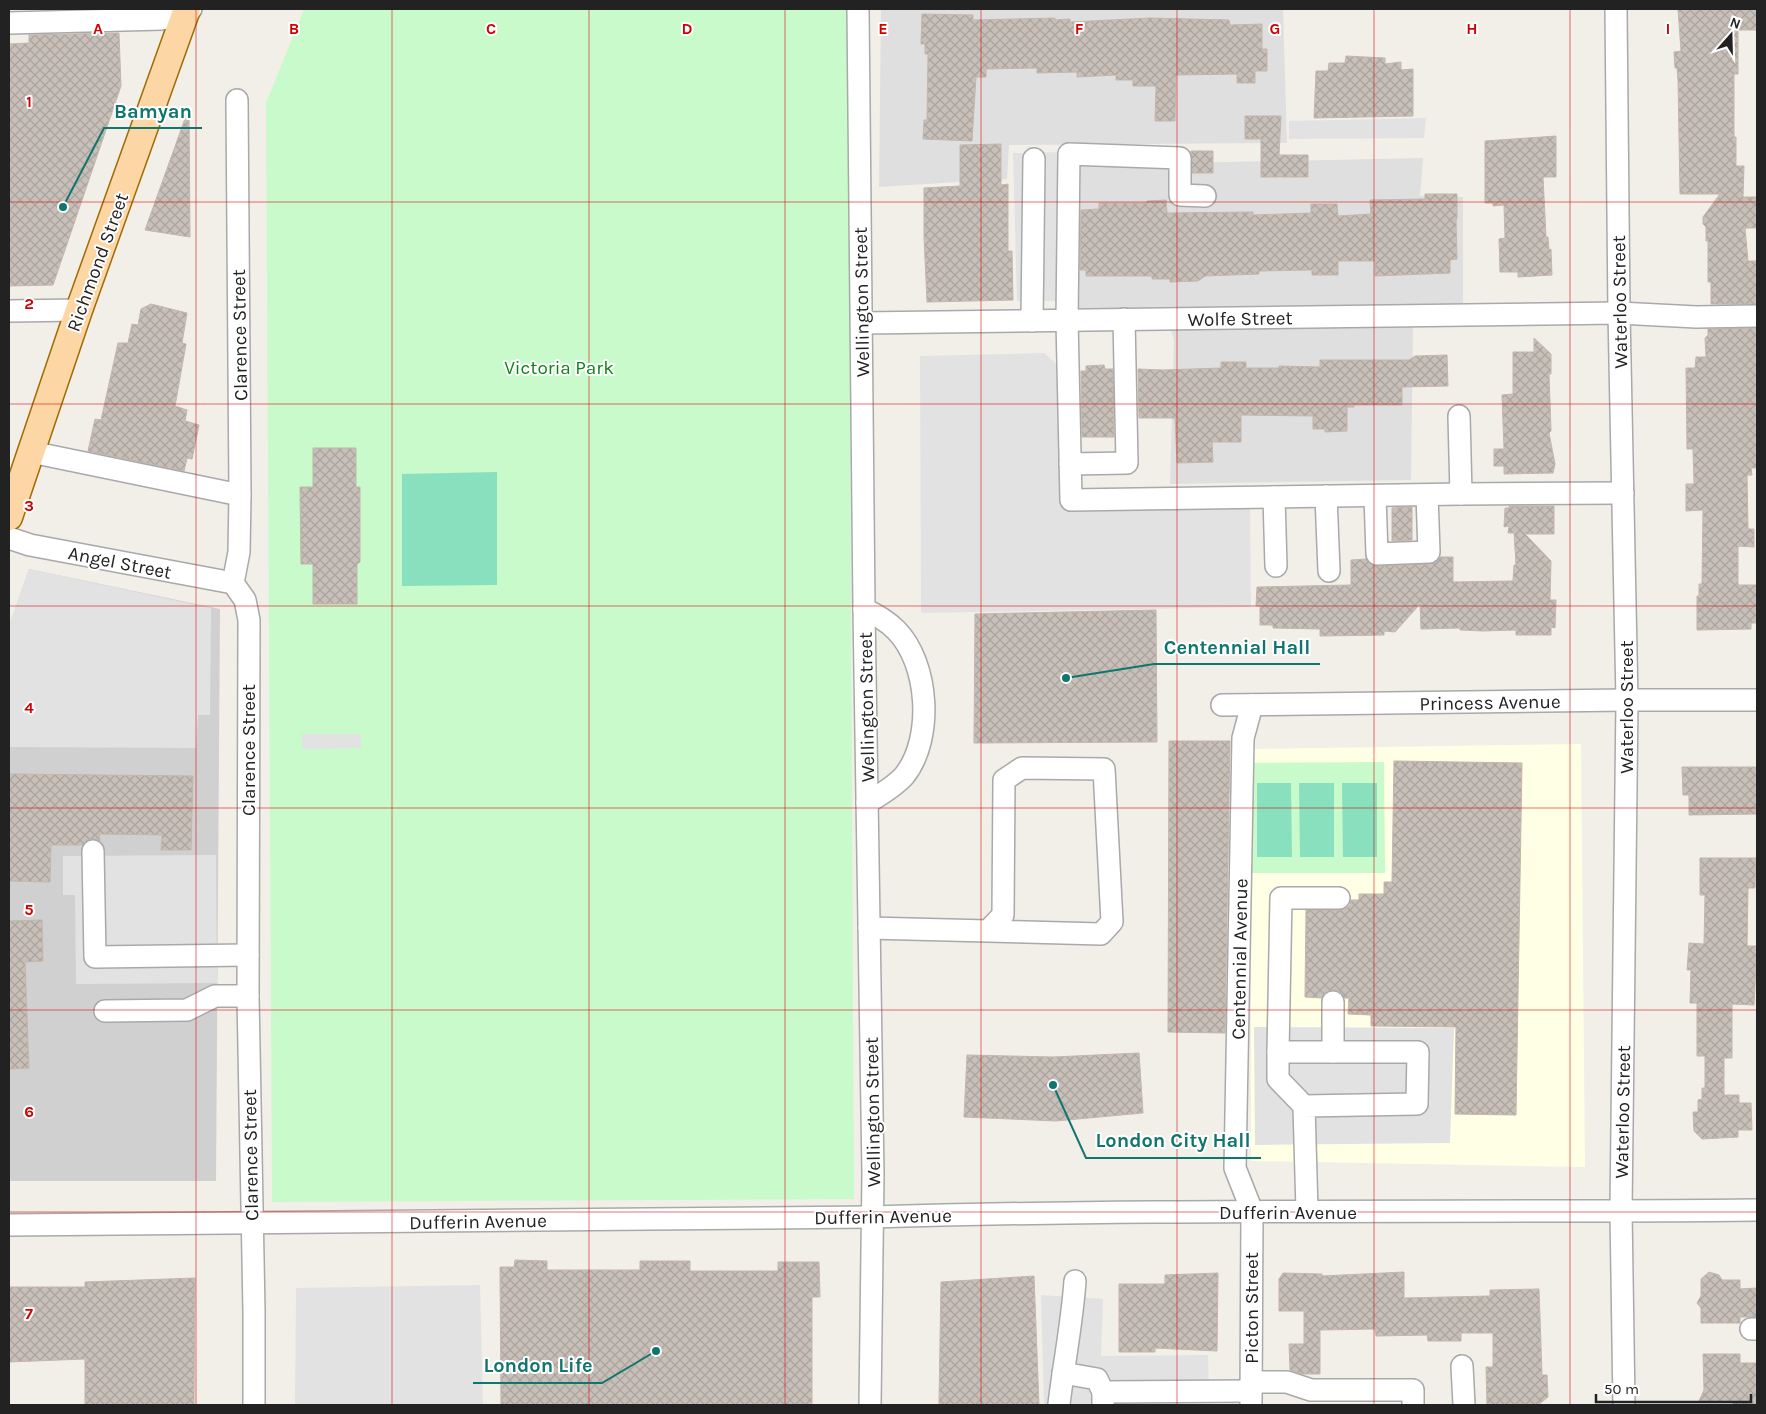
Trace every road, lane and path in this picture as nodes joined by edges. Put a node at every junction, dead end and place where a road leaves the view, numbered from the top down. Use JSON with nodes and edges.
{"nodes":[{"id":1,"x":858,"y":9,"type":"edge"},
{"id":2,"x":1616,"y":9,"type":"edge"},
{"id":3,"x":188,"y":11,"type":"edge"},
{"id":4,"x":9,"y":24,"type":"edge"},
{"id":5,"x":237,"y":100,"type":"dead end"},
{"id":6,"x":1034,"y":159,"type":"dead end"},
{"id":7,"x":1205,"y":196,"type":"dead end"},
{"id":8,"x":79,"y":310,"type":"junction"},
{"id":9,"x":9,"y":311,"type":"edge"},
{"id":10,"x":1619,"y":313,"type":"junction"},
{"id":11,"x":1757,"y":316,"type":"edge"},
{"id":12,"x":1124,"y":319,"type":"junction"},
{"id":13,"x":1067,"y":320,"type":"junction"},
{"id":14,"x":1032,"y":321,"type":"junction"},
{"id":15,"x":862,"y":323,"type":"junction"},
{"id":16,"x":1459,"y":416,"type":"dead end"},
{"id":17,"x":31,"y":452,"type":"junction"},
{"id":18,"x":1070,"y":464,"type":"junction"},
{"id":19,"x":1623,"y":492,"type":"junction"},
{"id":20,"x":1461,"y":494,"type":"junction"},
{"id":21,"x":240,"y":495,"type":"junction"},
{"id":22,"x":1427,"y":495,"type":"junction"},
{"id":23,"x":1326,"y":496,"type":"junction"},
{"id":24,"x":1375,"y":496,"type":"junction"},
{"id":25,"x":1274,"y":497,"type":"junction"},
{"id":26,"x":9,"y":517,"type":"edge"},
{"id":27,"x":9,"y":538,"type":"edge"},
{"id":28,"x":1276,"y":566,"type":"dead end"},
{"id":29,"x":1328,"y":570,"type":"dead end"},
{"id":30,"x":233,"y":584,"type":"junction"},
{"id":31,"x":864,"y":608,"type":"junction"},
{"id":32,"x":1627,"y":700,"type":"junction"},
{"id":33,"x":1757,"y":700,"type":"edge"},
{"id":34,"x":1252,"y":705,"type":"junction"},
{"id":35,"x":1222,"y":706,"type":"dead end"},
{"id":36,"x":867,"y":803,"type":"junction"},
{"id":37,"x":93,"y":851,"type":"dead end"},
{"id":38,"x":1339,"y":898,"type":"dead end"},
{"id":39,"x":869,"y":928,"type":"junction"},
{"id":40,"x":988,"y":932,"type":"junction"},
{"id":41,"x":248,"y":955,"type":"junction"},
{"id":42,"x":248,"y":996,"type":"junction"},
{"id":43,"x":1333,"y":1002,"type":"dead end"},
{"id":44,"x":105,"y":1011,"type":"dead end"},
{"id":45,"x":1278,"y":1052,"type":"junction"},
{"id":46,"x":1333,"y":1052,"type":"junction"},
{"id":47,"x":1304,"y":1106,"type":"junction"},
{"id":48,"x":1757,"y":1210,"type":"edge"},
{"id":49,"x":1252,"y":1211,"type":"junction"},
{"id":50,"x":1307,"y":1211,"type":"junction"},
{"id":51,"x":1621,"y":1212,"type":"junction"},
{"id":52,"x":872,"y":1217,"type":"junction"},
{"id":53,"x":252,"y":1223,"type":"junction"},
{"id":54,"x":9,"y":1224,"type":"edge"},
{"id":55,"x":1075,"y":1282,"type":"dead end"},
{"id":56,"x":1462,"y":1366,"type":"dead end"},
{"id":57,"x":1063,"y":1373,"type":"junction"},
{"id":58,"x":1251,"y":1393,"type":"edge"},
{"id":59,"x":1103,"y":1399,"type":"edge"},
{"id":60,"x":1059,"y":1404,"type":"edge"},
{"id":61,"x":254,"y":1405,"type":"edge"},
{"id":62,"x":870,"y":1405,"type":"edge"},
{"id":63,"x":1414,"y":1405,"type":"edge"},
{"id":64,"x":1464,"y":1405,"type":"edge"},
{"id":65,"x":1624,"y":1405,"type":"edge"}],
"edges":[{"from":1,"to":15,"type":"street","name":"Wellington Street"},
{"from":2,"to":10,"type":"street","name":"Waterloo Street"},
{"from":3,"to":4,"type":"street"},
{"from":3,"to":8,"type":"main road","name":"Richmond Street"},
{"from":5,"to":21,"type":"street","name":"Clarence Street"},
{"from":6,"to":14,"type":"street"},
{"from":7,"to":13,"type":"street"},
{"from":8,"to":9,"type":"street"},
{"from":8,"to":17,"type":"main road","name":"Richmond Street"},
{"from":10,"to":11,"type":"street","name":"Wolfe Street"},
{"from":10,"to":12,"type":"street","name":"Wolfe Street"},
{"from":10,"to":19,"type":"street","name":"Waterloo Street"},
{"from":12,"to":13,"type":"street","name":"Wolfe Street"},
{"from":12,"to":18,"type":"street"},
{"from":13,"to":14,"type":"street","name":"Wolfe Street"},
{"from":13,"to":18,"type":"street"},
{"from":14,"to":15,"type":"street","name":"Wolfe Street"},
{"from":15,"to":31,"type":"street","name":"Wellington Street"},
{"from":16,"to":20,"type":"street"},
{"from":17,"to":21,"type":"street"},
{"from":17,"to":26,"type":"main road","name":"Richmond Street"},
{"from":18,"to":25,"type":"street"},
{"from":19,"to":20,"type":"street"},
{"from":19,"to":32,"type":"street","name":"Waterloo Street"},
{"from":20,"to":22,"type":"street"},
{"from":21,"to":30,"type":"street","name":"Clarence Street"},
{"from":22,"to":24,"type":"street"},
{"from":22,"to":24,"type":"street"},
{"from":23,"to":24,"type":"street"},
{"from":23,"to":25,"type":"street"},
{"from":23,"to":29,"type":"street"},
{"from":25,"to":28,"type":"street"},
{"from":27,"to":30,"type":"street","name":"Angel Street"},
{"from":30,"to":41,"type":"street","name":"Clarence Street"},
{"from":31,"to":36,"type":"street","name":"Wellington Street"},
{"from":31,"to":36,"type":"street"},
{"from":32,"to":33,"type":"street","name":"Princess Avenue"},
{"from":32,"to":34,"type":"street","name":"Princess Avenue"},
{"from":32,"to":51,"type":"street","name":"Waterloo Street"},
{"from":34,"to":35,"type":"street","name":"Princess Avenue"},
{"from":34,"to":49,"type":"street","name":"Centennial Avenue"},
{"from":36,"to":39,"type":"street","name":"Wellington Street"},
{"from":37,"to":41,"type":"street"},
{"from":38,"to":45,"type":"street"},
{"from":39,"to":40,"type":"street"},
{"from":39,"to":52,"type":"street","name":"Wellington Street"},
{"from":40,"to":40,"type":"street"},
{"from":41,"to":42,"type":"street","name":"Clarence Street"},
{"from":42,"to":44,"type":"street"},
{"from":42,"to":53,"type":"street","name":"Clarence Street"},
{"from":43,"to":46,"type":"street"},
{"from":45,"to":46,"type":"street"},
{"from":45,"to":47,"type":"street"},
{"from":46,"to":47,"type":"street"},
{"from":47,"to":50,"type":"street"},
{"from":48,"to":51,"type":"street","name":"Dufferin Avenue"},
{"from":49,"to":50,"type":"street","name":"Dufferin Avenue"},
{"from":49,"to":52,"type":"street","name":"Dufferin Avenue"},
{"from":49,"to":58,"type":"street","name":"Picton Street"},
{"from":50,"to":51,"type":"street","name":"Dufferin Avenue"},
{"from":51,"to":65,"type":"street","name":"Waterloo Street"},
{"from":52,"to":53,"type":"street","name":"Dufferin Avenue"},
{"from":52,"to":62,"type":"street","name":"Wellington Street"},
{"from":53,"to":54,"type":"street","name":"Dufferin Avenue"},
{"from":53,"to":61,"type":"street","name":"Clarence Street"},
{"from":55,"to":57,"type":"street"},
{"from":56,"to":64,"type":"street"},
{"from":57,"to":59,"type":"street"},
{"from":57,"to":60,"type":"street"},
{"from":58,"to":59,"type":"street"},
{"from":58,"to":63,"type":"street"}]}
